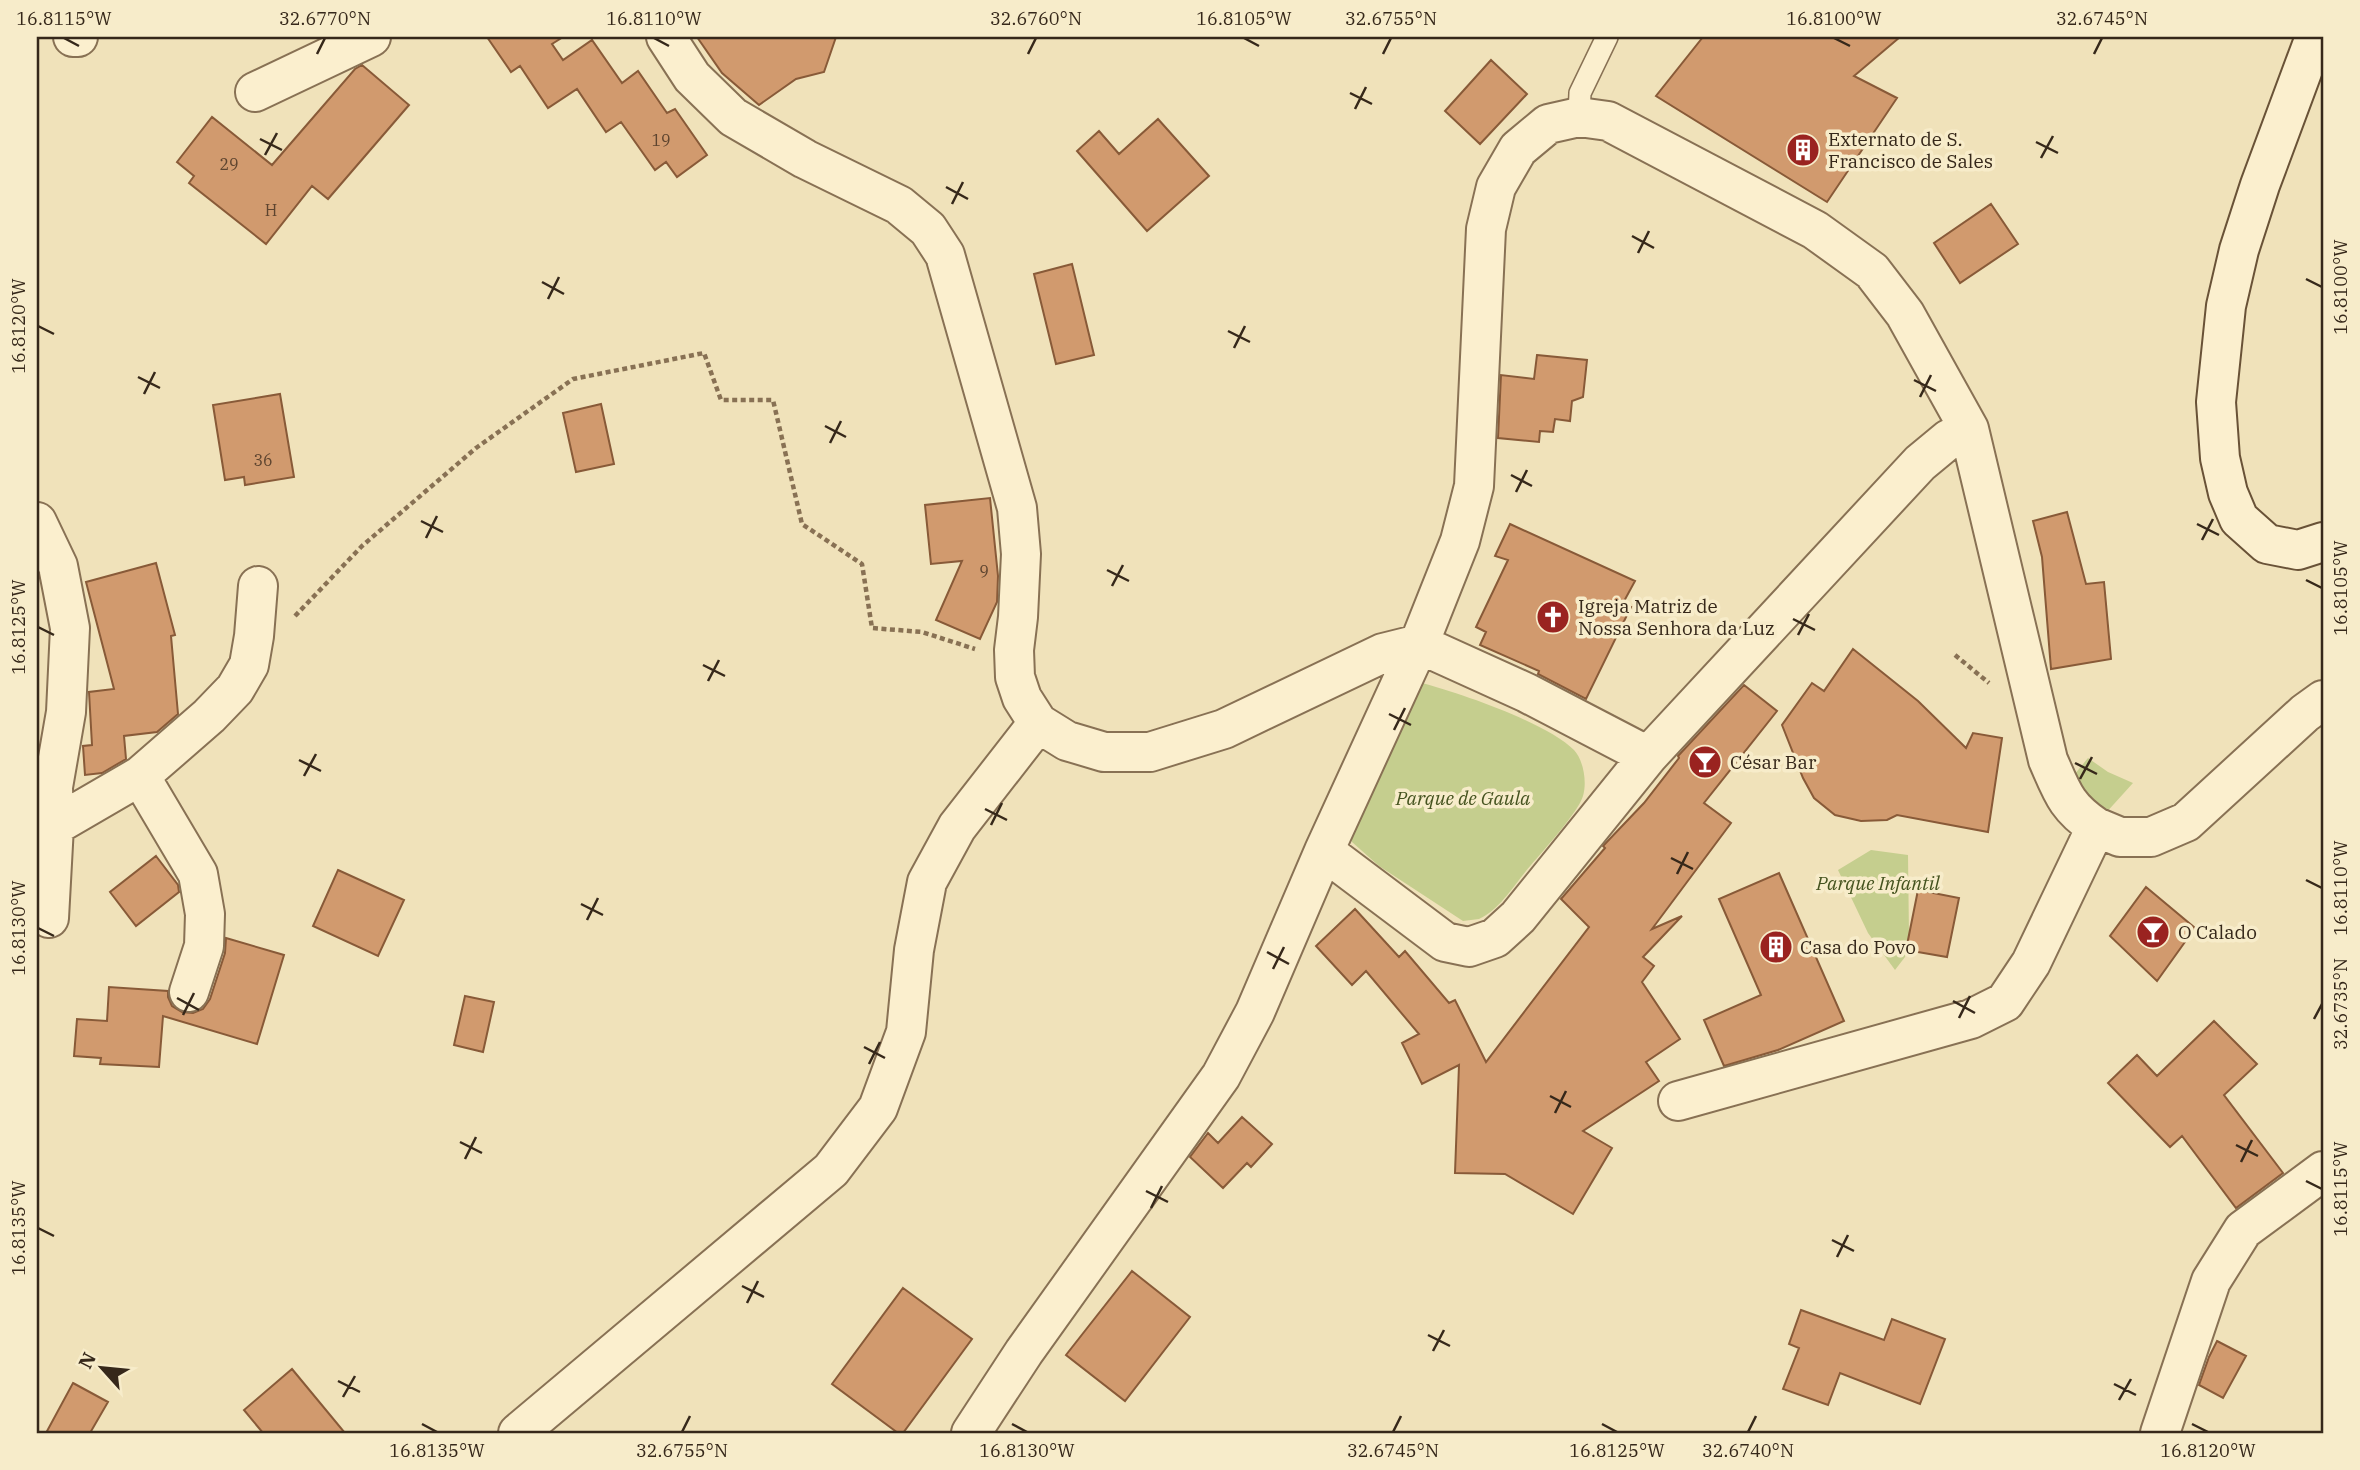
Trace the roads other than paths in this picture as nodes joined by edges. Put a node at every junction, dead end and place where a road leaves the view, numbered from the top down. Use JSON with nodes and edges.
{"nodes":[{"id":1,"x":73,"y":37,"type":"edge"},
{"id":2,"x":78,"y":37,"type":"edge"},
{"id":3,"x":371,"y":37,"type":"edge"},
{"id":4,"x":666,"y":37,"type":"edge"},
{"id":5,"x":1607,"y":37,"type":"edge"},
{"id":6,"x":2315,"y":37,"type":"edge"},
{"id":7,"x":255,"y":92,"type":"dead end"},
{"id":8,"x":1579,"y":117,"type":"junction"},
{"id":9,"x":1969,"y":429,"type":"junction"},
{"id":10,"x":37,"y":522,"type":"edge"},
{"id":11,"x":2323,"y":542,"type":"edge"},
{"id":12,"x":258,"y":586,"type":"dead end"},
{"id":13,"x":1419,"y":643,"type":"junction"},
{"id":14,"x":2323,"y":700,"type":"edge"},
{"id":15,"x":1038,"y":723,"type":"junction"},
{"id":16,"x":1648,"y":756,"type":"junction"},
{"id":17,"x":140,"y":776,"type":"junction"},
{"id":18,"x":48,"y":804,"type":"edge"},
{"id":19,"x":2096,"y":827,"type":"junction"},
{"id":20,"x":1324,"y":851,"type":"junction"},
{"id":21,"x":49,"y":918,"type":"dead end"},
{"id":22,"x":189,"y":992,"type":"dead end"},
{"id":23,"x":1678,"y":1101,"type":"dead end"},
{"id":24,"x":2323,"y":1171,"type":"edge"},
{"id":25,"x":518,"y":1433,"type":"edge"},
{"id":26,"x":971,"y":1433,"type":"edge"},
{"id":27,"x":2160,"y":1433,"type":"edge"}],
"edges":[{"from":1,"to":2,"type":"street"},
{"from":3,"to":7,"type":"street"},
{"from":4,"to":15,"type":"street"},
{"from":5,"to":8,"type":"lane"},
{"from":6,"to":11,"type":"street"},
{"from":8,"to":9,"type":"street"},
{"from":8,"to":13,"type":"street"},
{"from":9,"to":16,"type":"street"},
{"from":9,"to":19,"type":"street"},
{"from":10,"to":18,"type":"street"},
{"from":12,"to":17,"type":"street"},
{"from":13,"to":15,"type":"street"},
{"from":13,"to":16,"type":"street"},
{"from":13,"to":20,"type":"street"},
{"from":14,"to":19,"type":"street"},
{"from":15,"to":25,"type":"street"},
{"from":16,"to":20,"type":"street"},
{"from":17,"to":18,"type":"street"},
{"from":17,"to":22,"type":"street"},
{"from":18,"to":21,"type":"street"},
{"from":19,"to":23,"type":"street"},
{"from":20,"to":26,"type":"street"},
{"from":24,"to":27,"type":"street"}]}
